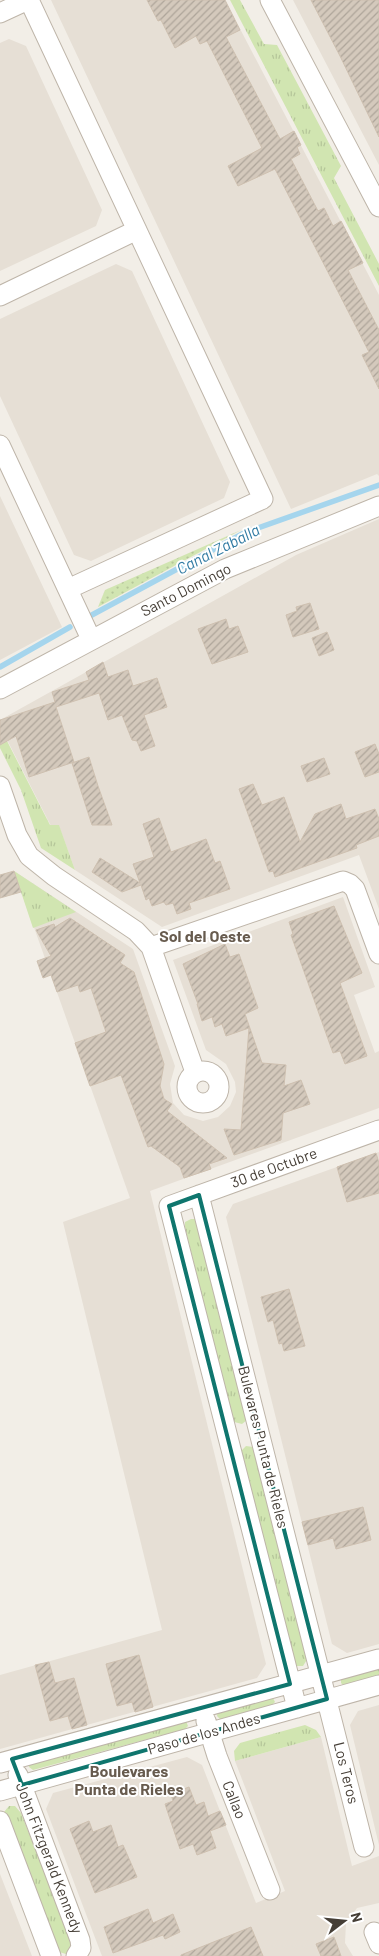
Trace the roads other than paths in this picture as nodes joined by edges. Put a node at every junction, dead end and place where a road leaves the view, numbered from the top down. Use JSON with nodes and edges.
{"nodes":[{"id":1,"x":28,"y":0,"type":"edge"},
{"id":2,"x":270,"y":0,"type":"edge"},
{"id":3,"x":0,"y":13,"type":"edge"},
{"id":4,"x":379,"y":206,"type":"edge"},
{"id":5,"x":137,"y":230,"type":"junction"},
{"id":6,"x":0,"y":296,"type":"edge"},
{"id":7,"x":0,"y":446,"type":"edge"},
{"id":8,"x":379,"y":506,"type":"edge"},
{"id":9,"x":68,"y":589,"type":"junction"},
{"id":10,"x":91,"y":639,"type":"junction"},
{"id":11,"x":0,"y":689,"type":"edge"},
{"id":12,"x":0,"y":786,"type":"edge"},
{"id":13,"x":152,"y":947,"type":"junction"},
{"id":14,"x":379,"y":954,"type":"edge"},
{"id":15,"x":195,"y":1072,"type":"dead end"},
{"id":16,"x":379,"y":1130,"type":"edge"},
{"id":17,"x":199,"y":1195,"type":"junction"},
{"id":18,"x":169,"y":1206,"type":"joint"},
{"id":19,"x":258,"y":1426,"type":"junction"},
{"id":20,"x":228,"y":1436,"type":"junction"},
{"id":21,"x":379,"y":1659,"type":"edge"},
{"id":22,"x":321,"y":1676,"type":"junction"},
{"id":23,"x":290,"y":1684,"type":"junction"},
{"id":24,"x":379,"y":1685,"type":"edge"},
{"id":25,"x":327,"y":1700,"type":"junction"},
{"id":26,"x":202,"y":1708,"type":"junction"},
{"id":27,"x":297,"y":1708,"type":"junction"},
{"id":28,"x":209,"y":1732,"type":"junction"},
{"id":29,"x":6,"y":1761,"type":"edge"},
{"id":30,"x":22,"y":1785,"type":"junction"},
{"id":31,"x":0,"y":1791,"type":"edge"},
{"id":32,"x":0,"y":1821,"type":"edge"},
{"id":33,"x":364,"y":1847,"type":"dead end"},
{"id":34,"x":270,"y":1890,"type":"dead end"},
{"id":35,"x":51,"y":1956,"type":"edge"},
{"id":36,"x":76,"y":1956,"type":"edge"}],
"edges":[{"from":1,"to":3,"type":"street"},
{"from":1,"to":5,"type":"street"},
{"from":2,"to":4,"type":"street"},
{"from":5,"to":6,"type":"street"},
{"from":5,"to":9,"type":"street"},
{"from":7,"to":9,"type":"street"},
{"from":8,"to":10,"type":"street","name":"Santo Domingo"},
{"from":9,"to":10,"type":"street"},
{"from":10,"to":11,"type":"street","name":"Santo Domingo"},
{"from":12,"to":13,"type":"street"},
{"from":13,"to":14,"type":"street"},
{"from":13,"to":15,"type":"street"},
{"from":16,"to":17,"type":"street","name":"30 de Octubre"},
{"from":17,"to":18,"type":"street","name":"30 de Octubre"},
{"from":17,"to":19,"type":"street","name":"Bulevares Punta de Rieles"},
{"from":18,"to":20,"type":"street","name":"Bulevares Punta de Rieles"},
{"from":19,"to":20,"type":"street"},
{"from":19,"to":22,"type":"street","name":"Bulevares Punta de Rieles"},
{"from":20,"to":23,"type":"street","name":"Bulevares Punta de Rieles"},
{"from":21,"to":22,"type":"street","name":"Paso de los Andes"},
{"from":22,"to":23,"type":"street","name":"Paso de los Andes"},
{"from":22,"to":25,"type":"street","name":"Bulevares Punta de Rieles"},
{"from":23,"to":26,"type":"street","name":"Paso de los Andes"},
{"from":23,"to":27,"type":"street","name":"Bulevares Punta de Rieles"},
{"from":24,"to":25,"type":"street","name":"Paso de los Andes"},
{"from":25,"to":27,"type":"street","name":"Paso de los Andes"},
{"from":25,"to":33,"type":"street","name":"Los Teros"},
{"from":26,"to":28,"type":"street","name":"Callao"},
{"from":26,"to":29,"type":"street","name":"Paso de los Andes"},
{"from":27,"to":28,"type":"street","name":"Paso de los Andes"},
{"from":28,"to":30,"type":"street","name":"Paso de los Andes"},
{"from":28,"to":34,"type":"street","name":"Callao"},
{"from":29,"to":30,"type":"street","name":"John Fitzgerald Kennedy"},
{"from":30,"to":31,"type":"street","name":"Paso de los Andes"},
{"from":30,"to":36,"type":"street","name":"John Fitzgerald Kennedy"},
{"from":32,"to":35,"type":"street"}]}
